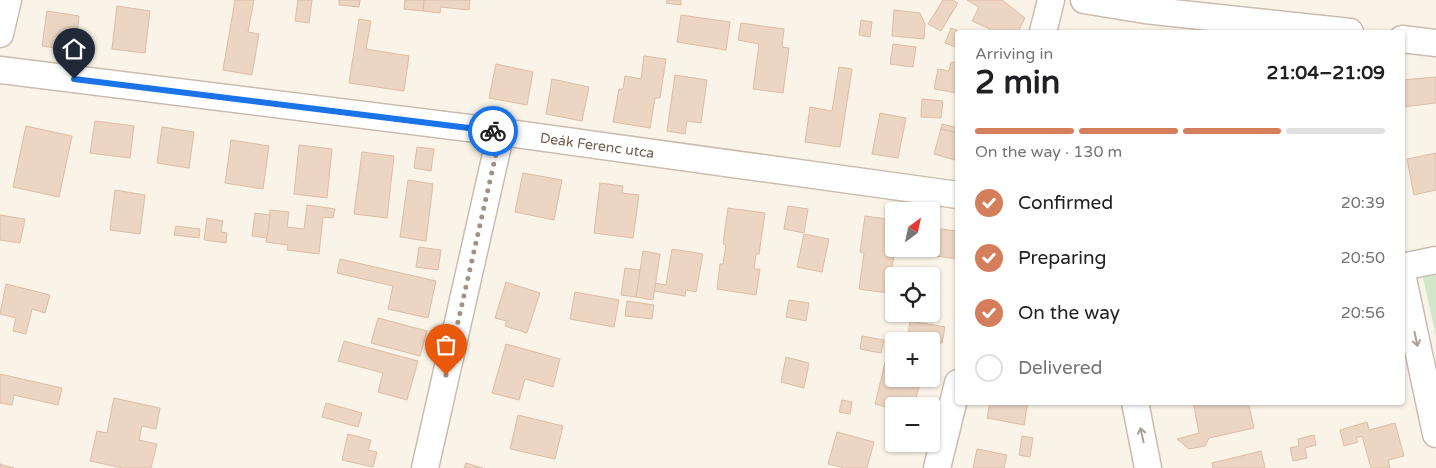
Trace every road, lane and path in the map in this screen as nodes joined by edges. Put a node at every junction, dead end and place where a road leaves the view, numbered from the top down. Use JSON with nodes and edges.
{"nodes":[{"id":1,"x":8,"y":0,"type":"edge"},
{"id":2,"x":1051,"y":0,"type":"edge"},
{"id":3,"x":1084,"y":0,"type":"edge"},
{"id":4,"x":1144,"y":5,"type":"edge"},
{"id":5,"x":1044,"y":30,"type":"edge"},
{"id":6,"x":1335,"y":30,"type":"edge"},
{"id":7,"x":0,"y":34,"type":"edge"},
{"id":8,"x":1405,"y":39,"type":"edge"},
{"id":9,"x":1436,"y":43,"type":"edge"},
{"id":10,"x":0,"y":70,"type":"edge"},
{"id":11,"x":501,"y":132,"type":"junction"},
{"id":12,"x":955,"y":195,"type":"edge"},
{"id":13,"x":1436,"y":260,"type":"edge"},
{"id":14,"x":1405,"y":266,"type":"edge"},
{"id":15,"x":1405,"y":288,"type":"edge"},
{"id":16,"x":955,"y":395,"type":"edge"},
{"id":17,"x":1136,"y":405,"type":"edge"},
{"id":18,"x":1436,"y":434,"type":"edge"},
{"id":19,"x":424,"y":468,"type":"edge"},
{"id":20,"x":937,"y":468,"type":"edge"},
{"id":21,"x":1148,"y":468,"type":"edge"}],
"edges":[{"from":1,"to":7,"type":"street"},
{"from":2,"to":5,"type":"street"},
{"from":3,"to":4,"type":"street"},
{"from":4,"to":6,"type":"street"},
{"from":8,"to":9,"type":"street"},
{"from":10,"to":11,"type":"street","name":"Deák Ferenc utca"},
{"from":11,"to":12,"type":"street","name":"Deák Ferenc utca"},
{"from":11,"to":19,"type":"street"},
{"from":13,"to":14,"type":"street"},
{"from":15,"to":18,"type":"street","one_way":true},
{"from":16,"to":20,"type":"street"},
{"from":21,"to":17,"type":"street","one_way":true}]}
